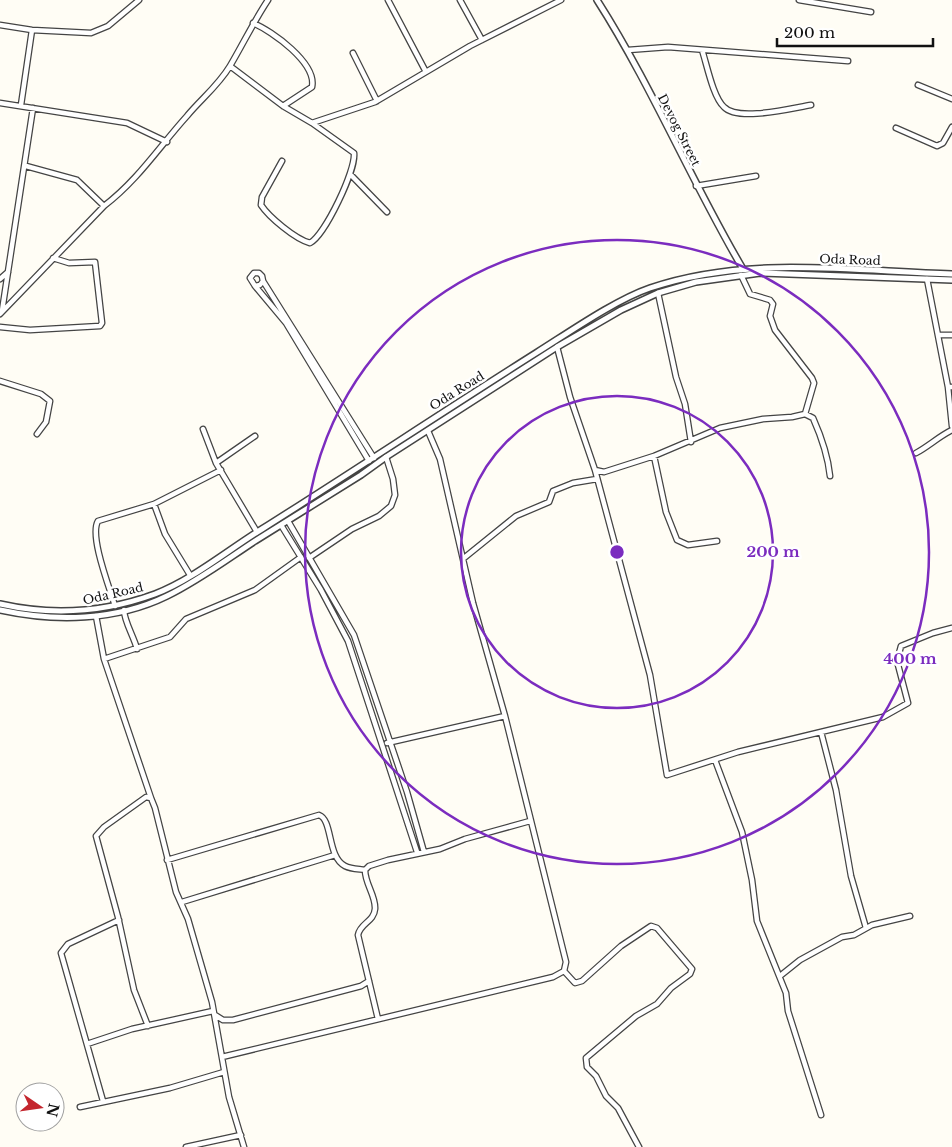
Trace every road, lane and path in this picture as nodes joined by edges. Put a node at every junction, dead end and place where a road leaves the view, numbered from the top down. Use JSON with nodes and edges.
{"nodes":[{"id":1,"x":139,"y":0,"type":"edge"},
{"id":2,"x":268,"y":0,"type":"edge"},
{"id":3,"x":388,"y":0,"type":"edge"},
{"id":4,"x":460,"y":0,"type":"edge"},
{"id":5,"x":561,"y":0,"type":"edge"},
{"id":6,"x":605,"y":0,"type":"edge"},
{"id":7,"x":799,"y":0,"type":"edge"},
{"id":8,"x":835,"y":0,"type":"edge"},
{"id":9,"x":597,"y":1,"type":"edge"},
{"id":10,"x":834,"y":6,"type":"junction"},
{"id":11,"x":870,"y":12,"type":"dead end"},
{"id":12,"x":253,"y":23,"type":"junction"},
{"id":13,"x":0,"y":25,"type":"edge"},
{"id":14,"x":32,"y":30,"type":"junction"},
{"id":15,"x":482,"y":40,"type":"junction"},
{"id":16,"x":628,"y":50,"type":"junction"},
{"id":17,"x":702,"y":50,"type":"junction"},
{"id":18,"x":353,"y":53,"type":"dead end"},
{"id":19,"x":848,"y":61,"type":"dead end"},
{"id":20,"x":230,"y":66,"type":"junction"},
{"id":21,"x":426,"y":72,"type":"junction"},
{"id":22,"x":918,"y":85,"type":"dead end"},
{"id":23,"x":952,"y":99,"type":"edge"},
{"id":24,"x":377,"y":101,"type":"junction"},
{"id":25,"x":0,"y":103,"type":"edge"},
{"id":26,"x":810,"y":105,"type":"dead end"},
{"id":27,"x":21,"y":106,"type":"junction"},
{"id":28,"x":283,"y":106,"type":"junction"},
{"id":29,"x":33,"y":108,"type":"junction"},
{"id":30,"x":312,"y":123,"type":"junction"},
{"id":31,"x":952,"y":127,"type":"edge"},
{"id":32,"x":896,"y":128,"type":"dead end"},
{"id":33,"x":167,"y":142,"type":"junction"},
{"id":34,"x":282,"y":161,"type":"dead end"},
{"id":35,"x":26,"y":166,"type":"junction"},
{"id":36,"x":350,"y":174,"type":"junction"},
{"id":37,"x":756,"y":176,"type":"dead end"},
{"id":38,"x":696,"y":186,"type":"junction"},
{"id":39,"x":104,"y":206,"type":"junction"},
{"id":40,"x":387,"y":212,"type":"dead end"},
{"id":41,"x":53,"y":258,"type":"junction"},
{"id":42,"x":743,"y":269,"type":"junction"},
{"id":43,"x":8,"y":272,"type":"junction"},
{"id":44,"x":952,"y":274,"type":"edge"},
{"id":45,"x":741,"y":275,"type":"junction"},
{"id":46,"x":0,"y":279,"type":"edge"},
{"id":47,"x":927,"y":279,"type":"junction"},
{"id":48,"x":952,"y":280,"type":"edge"},
{"id":49,"x":263,"y":281,"type":"junction"},
{"id":50,"x":0,"y":286,"type":"edge"},
{"id":51,"x":255,"y":286,"type":"junction"},
{"id":52,"x":6,"y":288,"type":"junction"},
{"id":53,"x":658,"y":293,"type":"junction"},
{"id":54,"x":1,"y":313,"type":"edge"},
{"id":55,"x":0,"y":327,"type":"edge"},
{"id":56,"x":938,"y":335,"type":"junction"},
{"id":57,"x":952,"y":335,"type":"edge"},
{"id":58,"x":298,"y":339,"type":"junction"},
{"id":59,"x":557,"y":347,"type":"junction"},
{"id":60,"x":0,"y":381,"type":"edge"},
{"id":61,"x":950,"y":387,"type":"edge"},
{"id":62,"x":327,"y":388,"type":"junction"},
{"id":63,"x":804,"y":414,"type":"junction"},
{"id":64,"x":952,"y":426,"type":"edge"},
{"id":65,"x":203,"y":429,"type":"dead end"},
{"id":66,"x":952,"y":430,"type":"edge"},
{"id":67,"x":428,"y":431,"type":"junction"},
{"id":68,"x":37,"y":434,"type":"dead end"},
{"id":69,"x":255,"y":436,"type":"dead end"},
{"id":70,"x":692,"y":442,"type":"junction"},
{"id":71,"x":916,"y":453,"type":"dead end"},
{"id":72,"x":654,"y":456,"type":"junction"},
{"id":73,"x":386,"y":457,"type":"junction"},
{"id":74,"x":374,"y":458,"type":"junction"},
{"id":75,"x":369,"y":461,"type":"junction"},
{"id":76,"x":216,"y":463,"type":"junction"},
{"id":77,"x":221,"y":470,"type":"junction"},
{"id":78,"x":595,"y":470,"type":"junction"},
{"id":79,"x":830,"y":476,"type":"dead end"},
{"id":80,"x":597,"y":479,"type":"junction"},
{"id":81,"x":340,"y":480,"type":"junction"},
{"id":82,"x":344,"y":486,"type":"junction"},
{"id":83,"x":154,"y":504,"type":"junction"},
{"id":84,"x":288,"y":521,"type":"junction"},
{"id":85,"x":281,"y":525,"type":"junction"},
{"id":86,"x":257,"y":532,"type":"junction"},
{"id":87,"x":716,"y":541,"type":"dead end"},
{"id":88,"x":310,"y":558,"type":"junction"},
{"id":89,"x":464,"y":558,"type":"junction"},
{"id":90,"x":302,"y":559,"type":"junction"},
{"id":91,"x":190,"y":574,"type":"junction"},
{"id":92,"x":0,"y":604,"type":"edge"},
{"id":93,"x":115,"y":606,"type":"junction"},
{"id":94,"x":0,"y":610,"type":"edge"},
{"id":95,"x":124,"y":610,"type":"junction"},
{"id":96,"x":96,"y":616,"type":"junction"},
{"id":97,"x":952,"y":628,"type":"edge"},
{"id":98,"x":357,"y":643,"type":"junction"},
{"id":99,"x":350,"y":645,"type":"junction"},
{"id":100,"x":137,"y":648,"type":"junction"},
{"id":101,"x":104,"y":659,"type":"junction"},
{"id":102,"x":505,"y":716,"type":"junction"},
{"id":103,"x":821,"y":732,"type":"junction"},
{"id":104,"x":389,"y":742,"type":"junction"},
{"id":105,"x":383,"y":744,"type":"junction"},
{"id":106,"x":715,"y":760,"type":"junction"},
{"id":107,"x":151,"y":798,"type":"junction"},
{"id":108,"x":530,"y":821,"type":"junction"},
{"id":109,"x":417,"y":852,"type":"junction"},
{"id":110,"x":424,"y":852,"type":"junction"},
{"id":111,"x":335,"y":855,"type":"junction"},
{"id":112,"x":167,"y":860,"type":"junction"},
{"id":113,"x":365,"y":870,"type":"junction"},
{"id":114,"x":182,"y":902,"type":"junction"},
{"id":115,"x":910,"y":916,"type":"dead end"},
{"id":116,"x":119,"y":920,"type":"junction"},
{"id":117,"x":866,"y":928,"type":"junction"},
{"id":118,"x":564,"y":971,"type":"junction"},
{"id":119,"x":780,"y":976,"type":"junction"},
{"id":120,"x":369,"y":981,"type":"junction"},
{"id":121,"x":214,"y":1013,"type":"junction"},
{"id":122,"x":378,"y":1019,"type":"junction"},
{"id":123,"x":148,"y":1026,"type":"junction"},
{"id":124,"x":87,"y":1044,"type":"junction"},
{"id":125,"x":222,"y":1057,"type":"junction"},
{"id":126,"x":224,"y":1072,"type":"junction"},
{"id":127,"x":103,"y":1101,"type":"junction"},
{"id":128,"x":80,"y":1107,"type":"dead end"},
{"id":129,"x":821,"y":1115,"type":"dead end"},
{"id":130,"x":241,"y":1135,"type":"junction"},
{"id":131,"x":186,"y":1147,"type":"edge"},
{"id":132,"x":244,"y":1147,"type":"edge"},
{"id":133,"x":639,"y":1147,"type":"edge"}],
"edges":[{"from":1,"to":14,"type":"street"},
{"from":2,"to":12,"type":"street"},
{"from":3,"to":21,"type":"street"},
{"from":4,"to":15,"type":"street"},
{"from":5,"to":15,"type":"street"},
{"from":6,"to":9,"type":"street"},
{"from":7,"to":10,"type":"street"},
{"from":8,"to":10,"type":"street"},
{"from":9,"to":16,"type":"street","name":"Devog Street"},
{"from":10,"to":11,"type":"street"},
{"from":12,"to":20,"type":"street"},
{"from":12,"to":28,"type":"street"},
{"from":13,"to":14,"type":"street"},
{"from":14,"to":27,"type":"street"},
{"from":15,"to":21,"type":"street"},
{"from":16,"to":17,"type":"street"},
{"from":16,"to":38,"type":"street","name":"Devog Street"},
{"from":17,"to":19,"type":"street"},
{"from":17,"to":26,"type":"street"},
{"from":18,"to":24,"type":"street"},
{"from":20,"to":28,"type":"street"},
{"from":20,"to":33,"type":"street"},
{"from":21,"to":24,"type":"street"},
{"from":22,"to":23,"type":"street"},
{"from":24,"to":30,"type":"street"},
{"from":25,"to":27,"type":"street"},
{"from":27,"to":29,"type":"street"},
{"from":28,"to":30,"type":"street"},
{"from":29,"to":33,"type":"street"},
{"from":29,"to":35,"type":"street"},
{"from":30,"to":36,"type":"street"},
{"from":31,"to":32,"type":"street"},
{"from":33,"to":39,"type":"street"},
{"from":34,"to":36,"type":"street"},
{"from":35,"to":39,"type":"street"},
{"from":35,"to":43,"type":"street"},
{"from":36,"to":40,"type":"street"},
{"from":37,"to":38,"type":"street"},
{"from":38,"to":42,"type":"street","name":"Devog Street"},
{"from":39,"to":41,"type":"street"},
{"from":41,"to":54,"type":"street"},
{"from":41,"to":55,"type":"street"},
{"from":42,"to":44,"type":"street","name":"Oda Road"},
{"from":42,"to":74,"type":"street","name":"Oda Road"},
{"from":43,"to":46,"type":"street"},
{"from":43,"to":52,"type":"street"},
{"from":45,"to":47,"type":"street","name":"Oda Road"},
{"from":45,"to":53,"type":"street","name":"Oda Road"},
{"from":45,"to":63,"type":"street"},
{"from":47,"to":48,"type":"street","name":"Oda Road"},
{"from":47,"to":56,"type":"street"},
{"from":49,"to":51,"type":"street"},
{"from":49,"to":51,"type":"street"},
{"from":49,"to":58,"type":"street"},
{"from":50,"to":52,"type":"street"},
{"from":51,"to":58,"type":"street"},
{"from":52,"to":54,"type":"street"},
{"from":53,"to":59,"type":"street","name":"Oda Road"},
{"from":53,"to":70,"type":"street"},
{"from":56,"to":57,"type":"street"},
{"from":56,"to":61,"type":"street"},
{"from":58,"to":62,"type":"street"},
{"from":59,"to":67,"type":"street","name":"Oda Road"},
{"from":59,"to":78,"type":"street"},
{"from":60,"to":68,"type":"street"},
{"from":61,"to":64,"type":"street"},
{"from":62,"to":74,"type":"street"},
{"from":62,"to":75,"type":"street"},
{"from":63,"to":70,"type":"street"},
{"from":63,"to":79,"type":"street"},
{"from":65,"to":76,"type":"street"},
{"from":66,"to":71,"type":"street"},
{"from":67,"to":73,"type":"street","name":"Oda Road"},
{"from":67,"to":89,"type":"street"},
{"from":69,"to":76,"type":"street"},
{"from":70,"to":72,"type":"street"},
{"from":72,"to":78,"type":"street"},
{"from":72,"to":87,"type":"street"},
{"from":73,"to":82,"type":"street","name":"Oda Road"},
{"from":73,"to":88,"type":"street"},
{"from":74,"to":75,"type":"street","name":"Oda Road"},
{"from":75,"to":81,"type":"street","name":"Oda Road"},
{"from":76,"to":77,"type":"street"},
{"from":77,"to":83,"type":"street"},
{"from":77,"to":86,"type":"street"},
{"from":78,"to":80,"type":"street"},
{"from":80,"to":89,"type":"street"},
{"from":80,"to":106,"type":"street"},
{"from":81,"to":82,"type":"street"},
{"from":81,"to":86,"type":"street","name":"Oda Road"},
{"from":82,"to":84,"type":"street","name":"Oda Road"},
{"from":83,"to":91,"type":"street"},
{"from":83,"to":93,"type":"street"},
{"from":84,"to":85,"type":"street","name":"Oda Road"},
{"from":84,"to":88,"type":"street"},
{"from":85,"to":90,"type":"street"},
{"from":85,"to":95,"type":"street","name":"Oda Road"},
{"from":86,"to":91,"type":"street","name":"Oda Road"},
{"from":88,"to":90,"type":"street"},
{"from":88,"to":98,"type":"street"},
{"from":89,"to":102,"type":"street"},
{"from":90,"to":99,"type":"street"},
{"from":90,"to":100,"type":"street"},
{"from":91,"to":93,"type":"street","name":"Oda Road"},
{"from":92,"to":93,"type":"street","name":"Oda Road"},
{"from":94,"to":96,"type":"street","name":"Oda Road"},
{"from":95,"to":96,"type":"street","name":"Oda Road"},
{"from":95,"to":100,"type":"street"},
{"from":96,"to":101,"type":"street"},
{"from":97,"to":103,"type":"street"},
{"from":98,"to":99,"type":"street"},
{"from":98,"to":104,"type":"street"},
{"from":99,"to":105,"type":"street"},
{"from":100,"to":101,"type":"street"},
{"from":101,"to":107,"type":"street"},
{"from":102,"to":104,"type":"street"},
{"from":102,"to":108,"type":"street"},
{"from":103,"to":106,"type":"street"},
{"from":103,"to":117,"type":"street"},
{"from":104,"to":105,"type":"street"},
{"from":104,"to":110,"type":"street"},
{"from":105,"to":109,"type":"street"},
{"from":106,"to":119,"type":"street"},
{"from":107,"to":112,"type":"street"},
{"from":107,"to":116,"type":"street"},
{"from":108,"to":110,"type":"street"},
{"from":108,"to":118,"type":"street"},
{"from":109,"to":110,"type":"street"},
{"from":109,"to":113,"type":"street"},
{"from":111,"to":112,"type":"street"},
{"from":111,"to":113,"type":"street"},
{"from":111,"to":114,"type":"street"},
{"from":112,"to":114,"type":"street"},
{"from":113,"to":120,"type":"street"},
{"from":114,"to":121,"type":"street"},
{"from":115,"to":117,"type":"street"},
{"from":116,"to":123,"type":"street"},
{"from":116,"to":124,"type":"street"},
{"from":117,"to":119,"type":"street"},
{"from":118,"to":122,"type":"street"},
{"from":118,"to":133,"type":"street"},
{"from":119,"to":129,"type":"street"},
{"from":120,"to":121,"type":"street"},
{"from":120,"to":122,"type":"street"},
{"from":121,"to":123,"type":"street"},
{"from":121,"to":125,"type":"street"},
{"from":122,"to":125,"type":"street"},
{"from":123,"to":124,"type":"street"},
{"from":124,"to":127,"type":"street"},
{"from":125,"to":126,"type":"street"},
{"from":126,"to":127,"type":"street"},
{"from":126,"to":130,"type":"street"},
{"from":127,"to":128,"type":"street"},
{"from":130,"to":131,"type":"street"},
{"from":130,"to":132,"type":"street"}]}
